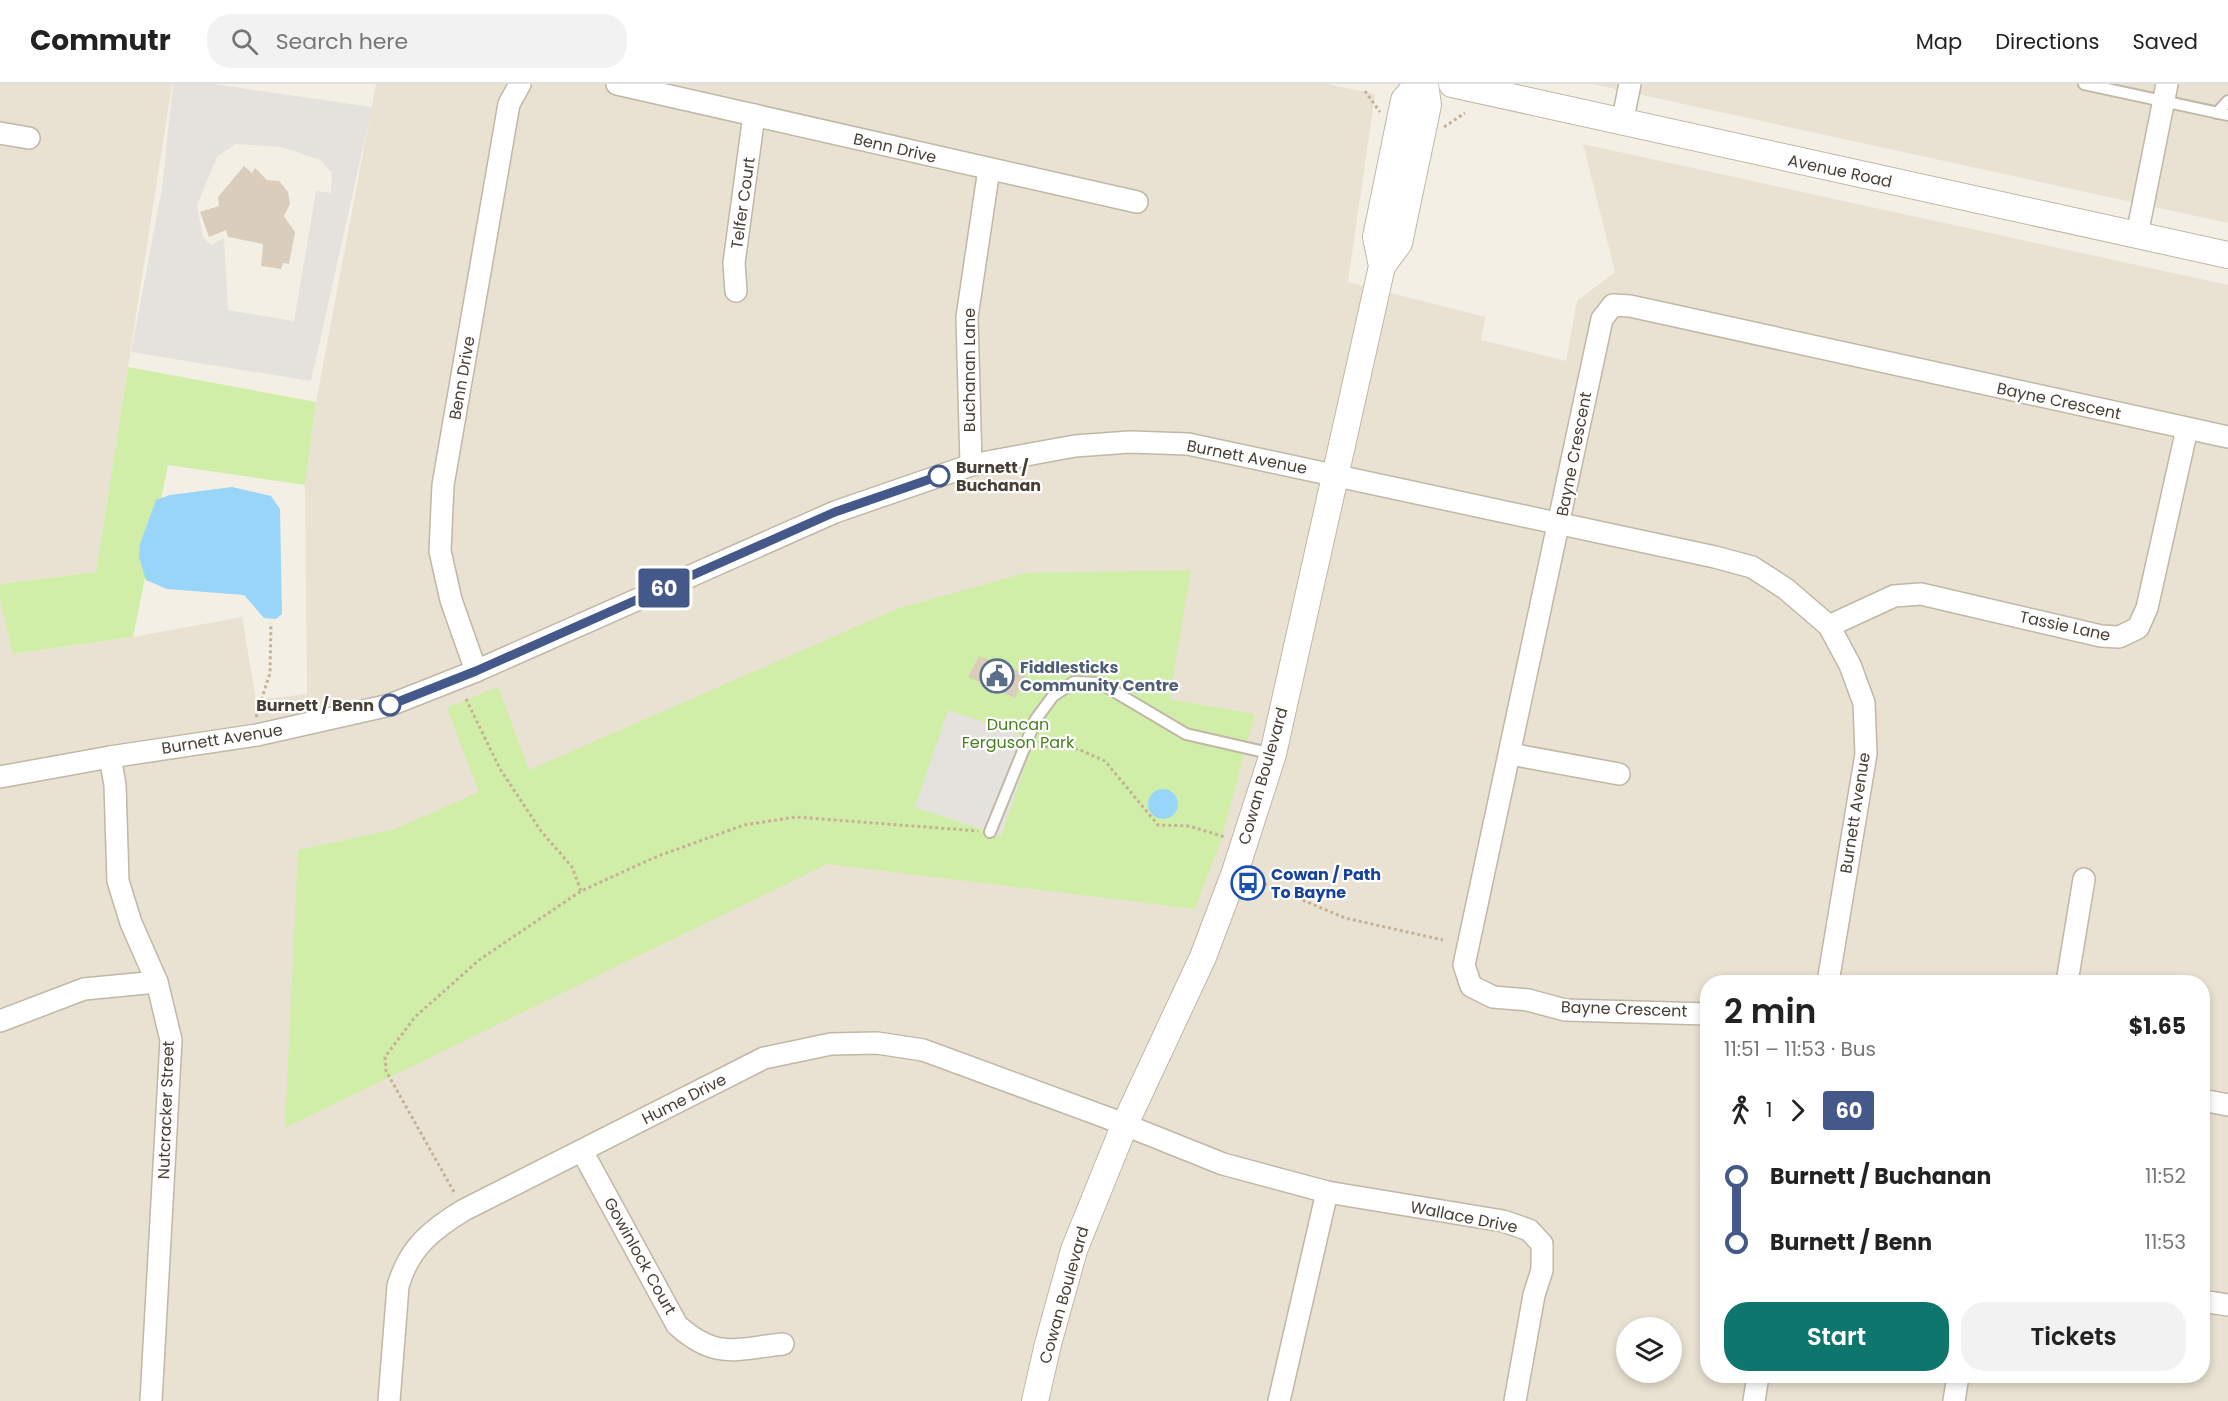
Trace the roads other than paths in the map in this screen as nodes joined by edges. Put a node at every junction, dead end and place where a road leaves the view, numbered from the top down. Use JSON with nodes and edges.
{"nodes":[{"id":1,"x":520,"y":84,"type":"edge"},
{"id":2,"x":617,"y":84,"type":"edge"},
{"id":3,"x":1418,"y":84,"type":"edge"},
{"id":4,"x":1425,"y":84,"type":"edge"},
{"id":5,"x":1452,"y":84,"type":"edge"},
{"id":6,"x":1630,"y":84,"type":"edge"},
{"id":7,"x":2084,"y":84,"type":"edge"},
{"id":8,"x":2166,"y":93,"type":"edge"},
{"id":9,"x":2228,"y":101,"type":"edge"},
{"id":10,"x":2223,"y":114,"type":"edge"},
{"id":11,"x":754,"y":115,"type":"junction"},
{"id":12,"x":1622,"y":123,"type":"junction"},
{"id":13,"x":0,"y":133,"type":"edge"},
{"id":14,"x":29,"y":138,"type":"dead end"},
{"id":15,"x":989,"y":170,"type":"junction"},
{"id":16,"x":1137,"y":202,"type":"dead end"},
{"id":17,"x":2137,"y":235,"type":"junction"},
{"id":18,"x":2228,"y":255,"type":"edge"},
{"id":19,"x":1382,"y":266,"type":"junction"},
{"id":20,"x":736,"y":291,"type":"dead end"},
{"id":21,"x":2187,"y":429,"type":"junction"},
{"id":22,"x":2228,"y":437,"type":"edge"},
{"id":23,"x":971,"y":465,"type":"junction"},
{"id":24,"x":1335,"y":474,"type":"junction"},
{"id":25,"x":1560,"y":524,"type":"junction"},
{"id":26,"x":1829,"y":626,"type":"junction"},
{"id":27,"x":476,"y":671,"type":"junction"},
{"id":28,"x":1273,"y":754,"type":"junction"},
{"id":29,"x":1510,"y":754,"type":"junction"},
{"id":30,"x":110,"y":757,"type":"junction"},
{"id":31,"x":1619,"y":774,"type":"dead end"},
{"id":32,"x":0,"y":777,"type":"edge"},
{"id":33,"x":990,"y":832,"type":"road end"},
{"id":34,"x":2084,"y":879,"type":"dead end"},
{"id":35,"x":1829,"y":975,"type":"edge"},
{"id":36,"x":2068,"y":975,"type":"edge"},
{"id":37,"x":157,"y":982,"type":"junction"},
{"id":38,"x":1700,"y":1014,"type":"edge"},
{"id":39,"x":0,"y":1021,"type":"edge"},
{"id":40,"x":2210,"y":1102,"type":"edge"},
{"id":41,"x":2228,"y":1105,"type":"edge"},
{"id":42,"x":1125,"y":1124,"type":"junction"},
{"id":43,"x":582,"y":1151,"type":"junction"},
{"id":44,"x":1327,"y":1192,"type":"junction"},
{"id":45,"x":2210,"y":1302,"type":"edge"},
{"id":46,"x":2228,"y":1305,"type":"edge"},
{"id":47,"x":783,"y":1344,"type":"dead end"},
{"id":48,"x":1757,"y":1383,"type":"edge"},
{"id":49,"x":1957,"y":1383,"type":"edge"},
{"id":50,"x":151,"y":1401,"type":"edge"},
{"id":51,"x":389,"y":1401,"type":"edge"},
{"id":52,"x":1035,"y":1401,"type":"edge"},
{"id":53,"x":1279,"y":1401,"type":"edge"},
{"id":54,"x":1515,"y":1401,"type":"edge"},
{"id":55,"x":1754,"y":1401,"type":"edge"},
{"id":56,"x":1954,"y":1401,"type":"edge"}],
"edges":[{"from":1,"to":27,"type":"street","name":"Benn Drive"},
{"from":2,"to":11,"type":"street","name":"Benn Drive"},
{"from":3,"to":19,"type":"street","name":"Cowan Boulevard"},
{"from":4,"to":19,"type":"street","name":"Cowan Boulevard"},
{"from":5,"to":12,"type":"street","name":"Avenue Road"},
{"from":6,"to":12,"type":"street"},
{"from":7,"to":8,"type":"lane"},
{"from":8,"to":10,"type":"lane"},
{"from":8,"to":17,"type":"street"},
{"from":9,"to":10,"type":"lane"},
{"from":11,"to":15,"type":"street","name":"Benn Drive"},
{"from":11,"to":20,"type":"street","name":"Telfer Court"},
{"from":12,"to":17,"type":"street","name":"Avenue Road"},
{"from":13,"to":14,"type":"street"},
{"from":15,"to":16,"type":"street","name":"Benn Drive"},
{"from":15,"to":23,"type":"street","name":"Buchanan Lane"},
{"from":17,"to":18,"type":"street","name":"Avenue Road"},
{"from":19,"to":24,"type":"street","name":"Cowan Boulevard"},
{"from":21,"to":22,"type":"street","name":"Bayne Crescent"},
{"from":21,"to":25,"type":"street","name":"Bayne Crescent"},
{"from":21,"to":26,"type":"street","name":"Tassie Lane"},
{"from":23,"to":24,"type":"street","name":"Burnett Avenue"},
{"from":23,"to":27,"type":"street","name":"Burnett Avenue"},
{"from":24,"to":25,"type":"street","name":"Burnett Avenue"},
{"from":24,"to":28,"type":"street","name":"Cowan Boulevard"},
{"from":25,"to":26,"type":"street","name":"Burnett Avenue"},
{"from":25,"to":29,"type":"street","name":"Bayne Crescent"},
{"from":26,"to":35,"type":"street","name":"Burnett Avenue"},
{"from":27,"to":30,"type":"street","name":"Burnett Avenue"},
{"from":28,"to":33,"type":"lane"},
{"from":28,"to":42,"type":"street","name":"Cowan Boulevard"},
{"from":29,"to":31,"type":"street"},
{"from":29,"to":38,"type":"street","name":"Bayne Crescent"},
{"from":30,"to":32,"type":"street","name":"Burnett Avenue"},
{"from":30,"to":37,"type":"street","name":"Nutcracker Street"},
{"from":34,"to":36,"type":"street"},
{"from":37,"to":39,"type":"street"},
{"from":37,"to":50,"type":"street","name":"Nutcracker Street"},
{"from":40,"to":41,"type":"street"},
{"from":42,"to":43,"type":"street","name":"Hume Drive"},
{"from":42,"to":44,"type":"street","name":"Wallace Drive"},
{"from":42,"to":52,"type":"street","name":"Cowan Boulevard"},
{"from":43,"to":47,"type":"street","name":"Gowinlock Court"},
{"from":43,"to":51,"type":"street","name":"Hume Drive"},
{"from":44,"to":53,"type":"street"},
{"from":44,"to":54,"type":"street","name":"Wallace Drive"},
{"from":45,"to":46,"type":"street"},
{"from":48,"to":55,"type":"street"},
{"from":49,"to":56,"type":"street"}]}
